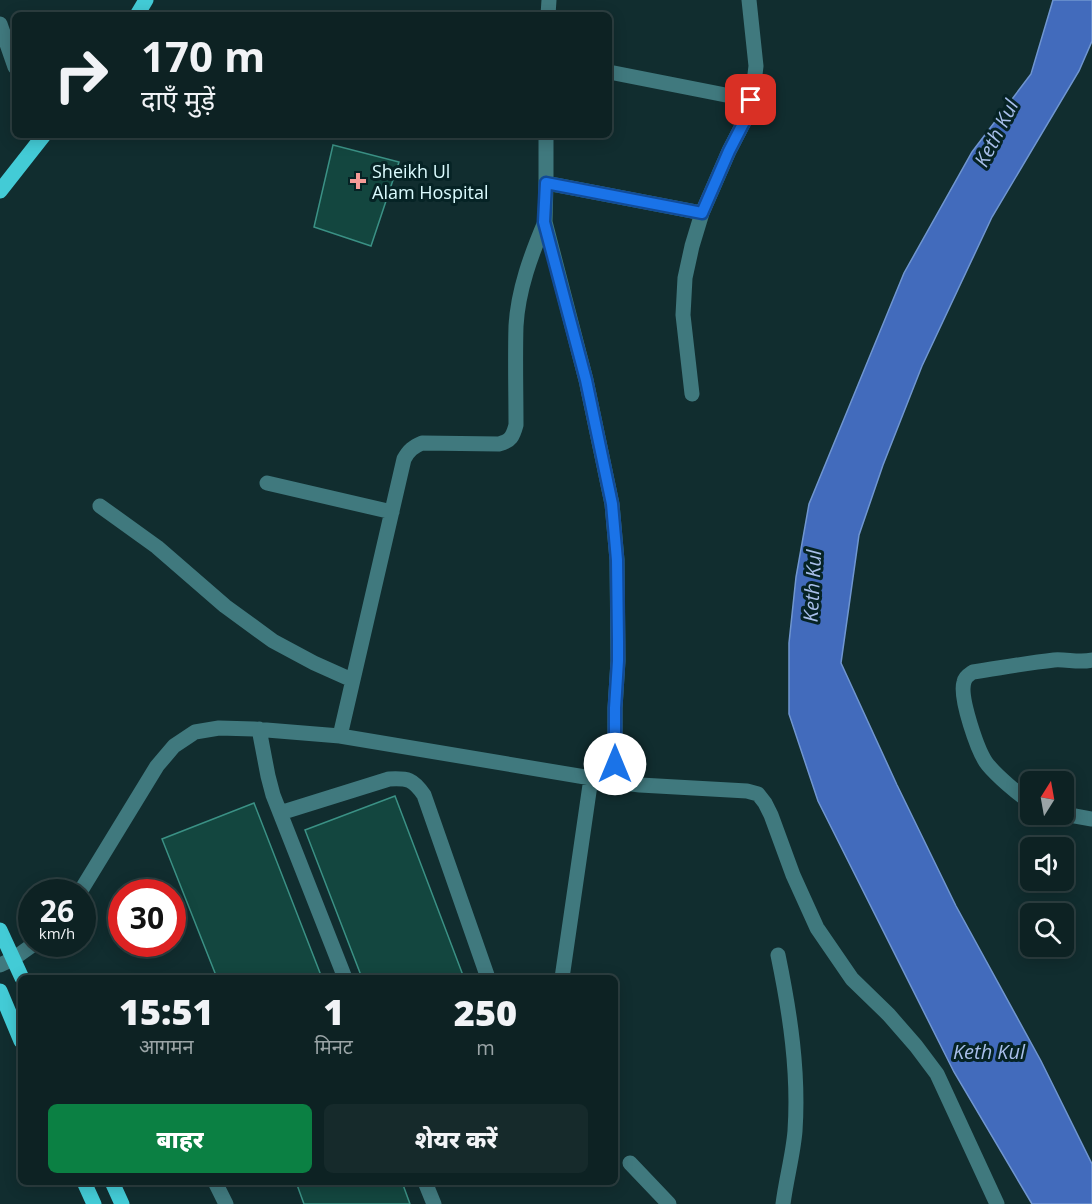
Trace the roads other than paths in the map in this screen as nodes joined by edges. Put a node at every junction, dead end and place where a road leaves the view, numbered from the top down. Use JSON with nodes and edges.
{"nodes":[{"id":1,"x":749,"y":0,"type":"edge"},
{"id":2,"x":0,"y":24,"type":"edge"},
{"id":3,"x":12,"y":58,"type":"edge"},
{"id":4,"x":612,"y":73,"type":"edge"},
{"id":5,"x":751,"y":100,"type":"junction"},
{"id":6,"x":40,"y":138,"type":"edge"},
{"id":7,"x":546,"y":138,"type":"edge"},
{"id":8,"x":546,"y":183,"type":"junction"},
{"id":9,"x":0,"y":191,"type":"edge"},
{"id":10,"x":702,"y":213,"type":"junction"},
{"id":11,"x":544,"y":222,"type":"junction"},
{"id":12,"x":692,"y":394,"type":"dead end"},
{"id":13,"x":267,"y":483,"type":"dead end"},
{"id":14,"x":100,"y":506,"type":"dead end"},
{"id":15,"x":392,"y":512,"type":"junction"},
{"id":16,"x":1092,"y":660,"type":"edge"},
{"id":17,"x":352,"y":680,"type":"junction"},
{"id":18,"x":259,"y":729,"type":"junction"},
{"id":19,"x":340,"y":736,"type":"junction"},
{"id":20,"x":591,"y":778,"type":"junction"},
{"id":21,"x":615,"y":782,"type":"junction"},
{"id":22,"x":1020,"y":794,"type":"edge"},
{"id":23,"x":280,"y":813,"type":"junction"},
{"id":24,"x":1074,"y":816,"type":"edge"},
{"id":25,"x":1092,"y":819,"type":"edge"},
{"id":26,"x":88,"y":879,"type":"edge"},
{"id":27,"x":0,"y":930,"type":"edge"},
{"id":28,"x":778,"y":955,"type":"dead end"},
{"id":29,"x":7,"y":962,"type":"edge"},
{"id":30,"x":19,"y":975,"type":"edge"},
{"id":31,"x":344,"y":975,"type":"edge"},
{"id":32,"x":487,"y":975,"type":"edge"},
{"id":33,"x":562,"y":975,"type":"edge"},
{"id":34,"x":0,"y":991,"type":"edge"},
{"id":35,"x":18,"y":1034,"type":"edge"},
{"id":36,"x":630,"y":1163,"type":"dead end"},
{"id":37,"x":85,"y":1185,"type":"edge"},
{"id":38,"x":113,"y":1185,"type":"edge"},
{"id":39,"x":216,"y":1185,"type":"edge"},
{"id":40,"x":426,"y":1185,"type":"edge"},
{"id":41,"x":94,"y":1204,"type":"edge"},
{"id":42,"x":122,"y":1204,"type":"edge"},
{"id":43,"x":226,"y":1204,"type":"edge"},
{"id":44,"x":434,"y":1204,"type":"edge"},
{"id":45,"x":669,"y":1204,"type":"edge"},
{"id":46,"x":783,"y":1204,"type":"edge"},
{"id":47,"x":997,"y":1204,"type":"edge"}],
"edges":[{"from":1,"to":5,"type":"street"},
{"from":2,"to":3,"type":"street"},
{"from":4,"to":5,"type":"street"},
{"from":5,"to":10,"type":"street"},
{"from":6,"to":9,"type":"main road"},
{"from":7,"to":8,"type":"street"},
{"from":8,"to":10,"type":"street"},
{"from":8,"to":11,"type":"street"},
{"from":10,"to":12,"type":"street"},
{"from":11,"to":15,"type":"street"},
{"from":11,"to":21,"type":"street"},
{"from":13,"to":15,"type":"street"},
{"from":14,"to":17,"type":"street"},
{"from":15,"to":17,"type":"street"},
{"from":16,"to":22,"type":"street"},
{"from":17,"to":19,"type":"street"},
{"from":18,"to":19,"type":"street"},
{"from":18,"to":23,"type":"street"},
{"from":18,"to":26,"type":"street"},
{"from":19,"to":20,"type":"street"},
{"from":20,"to":21,"type":"street"},
{"from":20,"to":33,"type":"street"},
{"from":21,"to":47,"type":"street"},
{"from":23,"to":31,"type":"street"},
{"from":23,"to":32,"type":"street"},
{"from":24,"to":25,"type":"street"},
{"from":27,"to":29,"type":"main road"},
{"from":28,"to":46,"type":"street"},
{"from":29,"to":30,"type":"main road"},
{"from":34,"to":35,"type":"main road"},
{"from":36,"to":45,"type":"street"},
{"from":37,"to":41,"type":"main road"},
{"from":38,"to":42,"type":"main road"},
{"from":39,"to":43,"type":"street"},
{"from":40,"to":44,"type":"street"}]}
